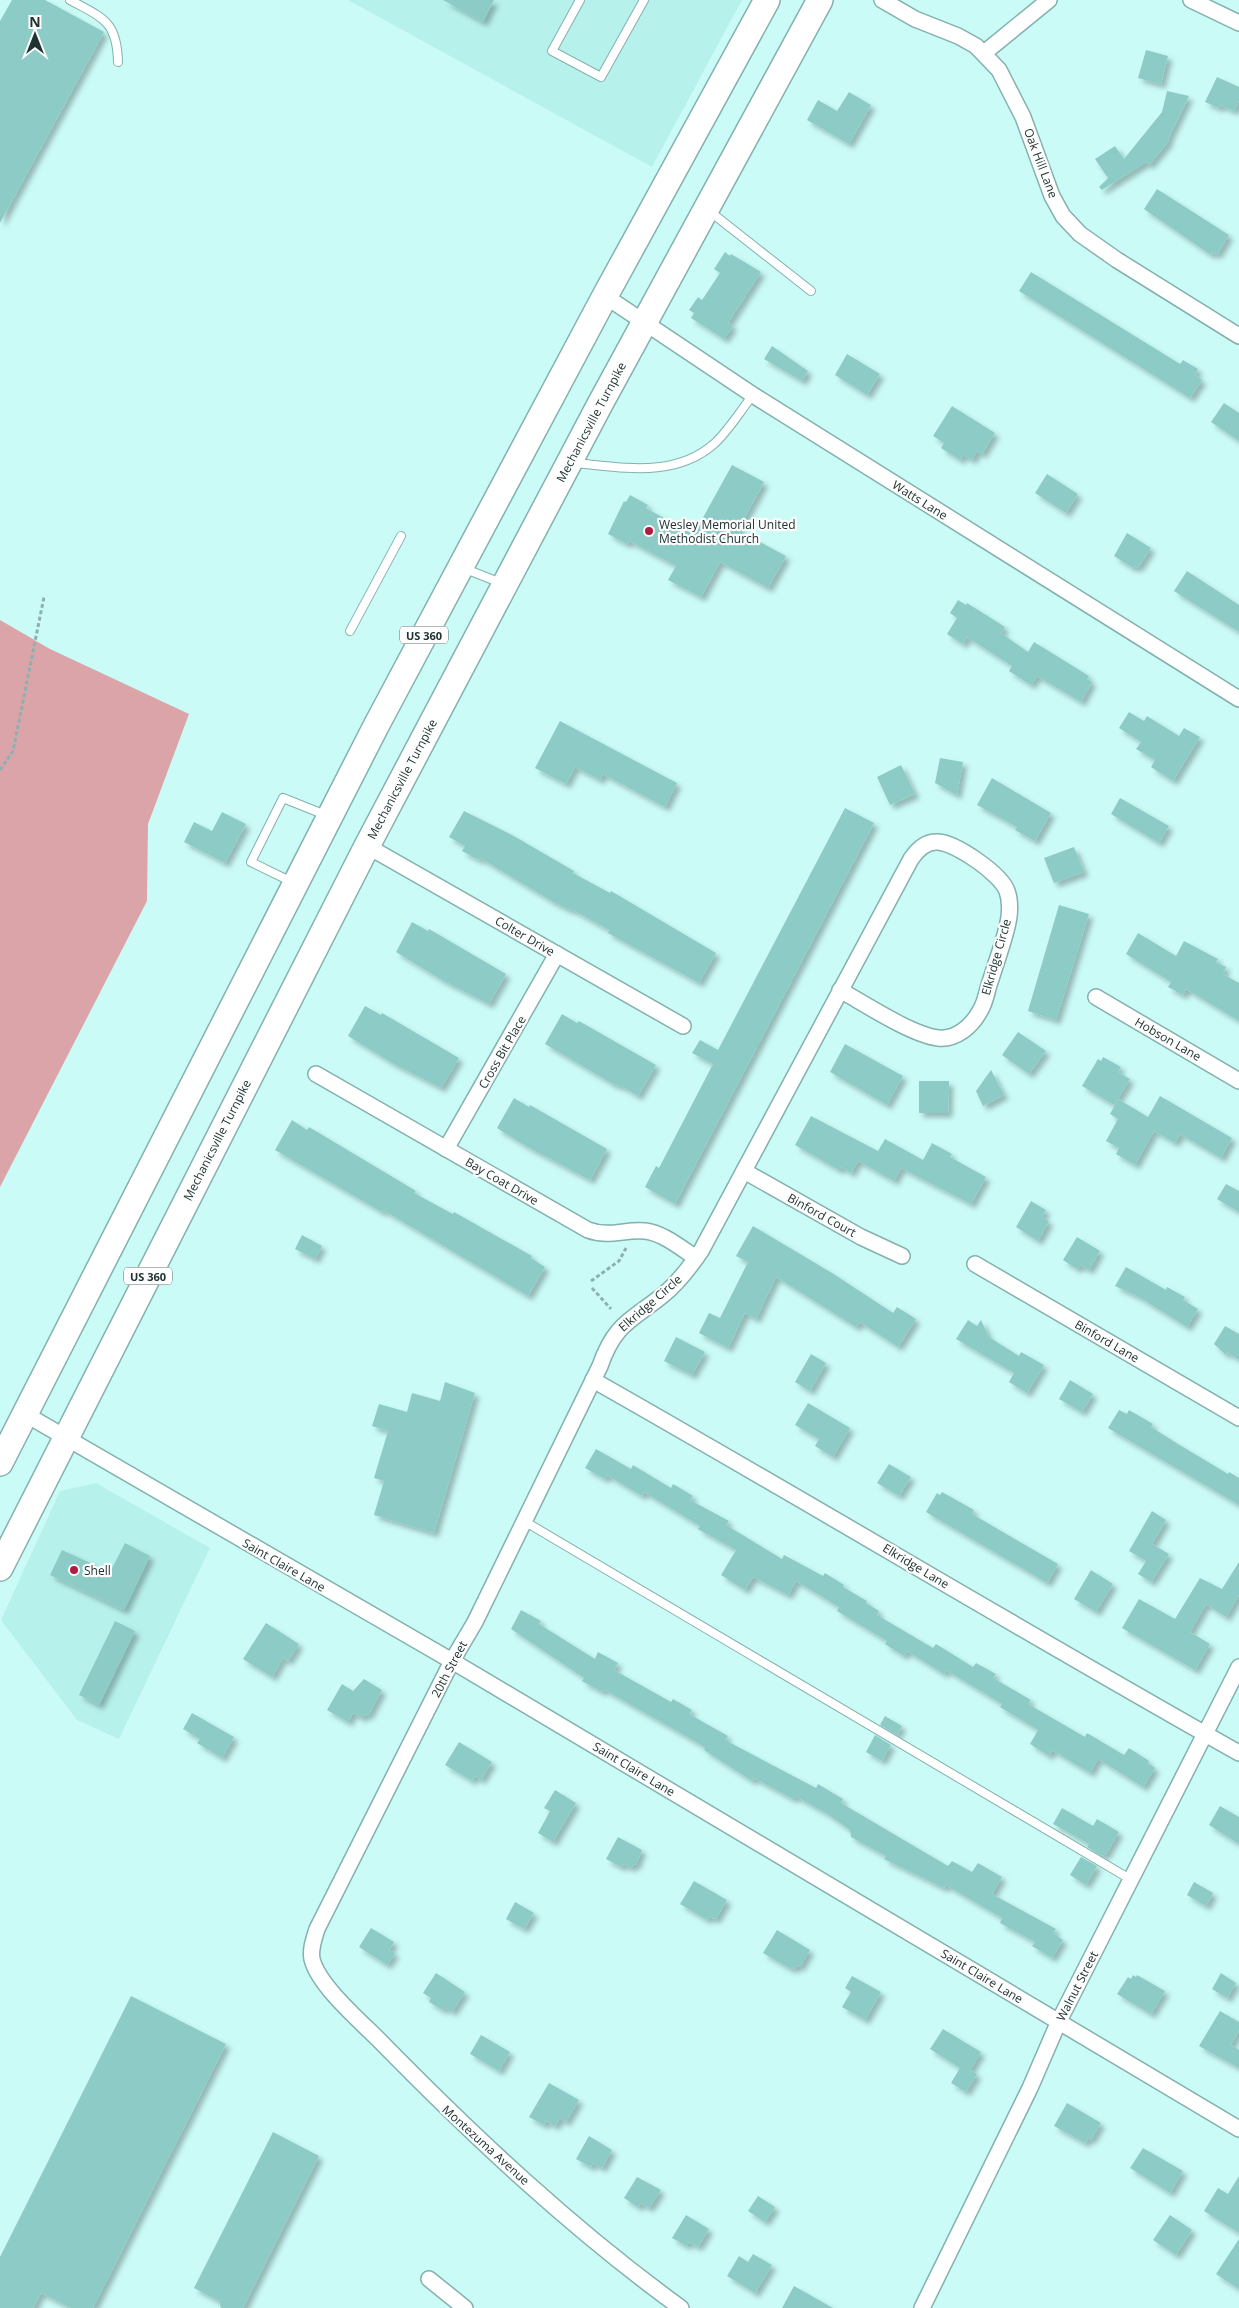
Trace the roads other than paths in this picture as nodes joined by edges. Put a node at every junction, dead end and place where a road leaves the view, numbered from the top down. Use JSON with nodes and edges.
{"nodes":[{"id":1,"x":70,"y":0,"type":"edge"},
{"id":2,"x":580,"y":0,"type":"edge"},
{"id":3,"x":644,"y":0,"type":"edge"},
{"id":4,"x":767,"y":0,"type":"edge"},
{"id":5,"x":820,"y":0,"type":"edge"},
{"id":6,"x":882,"y":0,"type":"edge"},
{"id":7,"x":1049,"y":0,"type":"edge"},
{"id":8,"x":1191,"y":0,"type":"edge"},
{"id":9,"x":1239,"y":23,"type":"edge"},
{"id":10,"x":984,"y":53,"type":"junction"},
{"id":11,"x":118,"y":62,"type":"dead end"},
{"id":12,"x":707,"y":209,"type":"junction"},
{"id":13,"x":811,"y":291,"type":"dead end"},
{"id":14,"x":605,"y":296,"type":"junction"},
{"id":15,"x":645,"y":323,"type":"junction"},
{"id":16,"x":1239,"y":336,"type":"edge"},
{"id":17,"x":753,"y":395,"type":"junction"},
{"id":18,"x":569,"y":463,"type":"junction"},
{"id":19,"x":401,"y":536,"type":"dead end"},
{"id":20,"x":461,"y":568,"type":"junction"},
{"id":21,"x":504,"y":584,"type":"junction"},
{"id":22,"x":350,"y":631,"type":"dead end"},
{"id":23,"x":1239,"y":699,"type":"edge"},
{"id":24,"x":328,"y":816,"type":"junction"},
{"id":25,"x":367,"y":846,"type":"junction"},
{"id":26,"x":294,"y":883,"type":"junction"},
{"id":27,"x":557,"y":954,"type":"junction"},
{"id":28,"x":840,"y":990,"type":"junction"},
{"id":29,"x":1096,"y":998,"type":"dead end"},
{"id":30,"x":684,"y":1026,"type":"dead end"},
{"id":31,"x":316,"y":1074,"type":"dead end"},
{"id":32,"x":1239,"y":1082,"type":"edge"},
{"id":33,"x":446,"y":1149,"type":"junction"},
{"id":34,"x":744,"y":1171,"type":"junction"},
{"id":35,"x":902,"y":1256,"type":"dead end"},
{"id":36,"x":696,"y":1258,"type":"junction"},
{"id":37,"x":975,"y":1264,"type":"dead end"},
{"id":38,"x":593,"y":1380,"type":"junction"},
{"id":39,"x":25,"y":1414,"type":"junction"},
{"id":40,"x":1239,"y":1418,"type":"edge"},
{"id":41,"x":66,"y":1437,"type":"junction"},
{"id":42,"x":0,"y":1463,"type":"edge"},
{"id":43,"x":524,"y":1521,"type":"junction"},
{"id":44,"x":0,"y":1568,"type":"edge"},
{"id":45,"x":452,"y":1661,"type":"junction"},
{"id":46,"x":1239,"y":1668,"type":"edge"},
{"id":47,"x":1204,"y":1734,"type":"junction"},
{"id":48,"x":1239,"y":1754,"type":"edge"},
{"id":49,"x":1130,"y":1879,"type":"junction"},
{"id":50,"x":312,"y":1960,"type":"joint"},
{"id":51,"x":1059,"y":2021,"type":"junction"},
{"id":52,"x":1239,"y":2130,"type":"edge"},
{"id":53,"x":430,"y":2279,"type":"dead end"},
{"id":54,"x":465,"y":2308,"type":"edge"},
{"id":55,"x":681,"y":2308,"type":"edge"},
{"id":56,"x":922,"y":2308,"type":"edge"}],
"edges":[{"from":1,"to":11,"type":"lane"},
{"from":2,"to":3,"type":"lane"},
{"from":4,"to":14,"type":"highway","number":"US 360"},
{"from":5,"to":12,"type":"highway","name":"Mechanicsville Turnpike","number":"US 360"},
{"from":6,"to":10,"type":"street","name":"Oak Hill Lane"},
{"from":7,"to":10,"type":"street"},
{"from":8,"to":9,"type":"street"},
{"from":10,"to":16,"type":"street","name":"Oak Hill Lane"},
{"from":12,"to":13,"type":"lane"},
{"from":12,"to":15,"type":"highway","name":"Mechanicsville Turnpike","number":"US 360"},
{"from":14,"to":15,"type":"street","name":"Watts Lane"},
{"from":14,"to":20,"type":"highway","number":"US 360"},
{"from":15,"to":17,"type":"street","name":"Watts Lane"},
{"from":15,"to":18,"type":"highway","name":"Mechanicsville Turnpike","number":"US 360"},
{"from":17,"to":18,"type":"lane"},
{"from":17,"to":23,"type":"street","name":"Watts Lane"},
{"from":18,"to":21,"type":"highway","name":"Mechanicsville Turnpike","number":"US 360"},
{"from":19,"to":22,"type":"lane"},
{"from":20,"to":21,"type":"lane"},
{"from":20,"to":24,"type":"highway","number":"US 360"},
{"from":21,"to":25,"type":"highway","name":"Mechanicsville Turnpike","number":"US 360"},
{"from":24,"to":26,"type":"highway","number":"US 360"},
{"from":24,"to":26,"type":"lane"},
{"from":25,"to":27,"type":"street","name":"Colter Drive"},
{"from":25,"to":41,"type":"highway","name":"Mechanicsville Turnpike","number":"US 360"},
{"from":26,"to":39,"type":"highway","number":"US 360"},
{"from":27,"to":30,"type":"street","name":"Colter Drive"},
{"from":27,"to":33,"type":"street","name":"Cross Bit Place"},
{"from":28,"to":28,"type":"street","name":"Elkridge Circle"},
{"from":28,"to":34,"type":"street","name":"Elkridge Circle"},
{"from":29,"to":32,"type":"street","name":"Hobson Lane"},
{"from":31,"to":33,"type":"street","name":"Bay Coat Drive"},
{"from":33,"to":36,"type":"street","name":"Bay Coat Drive"},
{"from":34,"to":35,"type":"street","name":"Binford Court"},
{"from":34,"to":36,"type":"street","name":"Elkridge Circle"},
{"from":36,"to":38,"type":"street","name":"Elkridge Circle"},
{"from":37,"to":40,"type":"street","name":"Binford Lane"},
{"from":38,"to":43,"type":"street","name":"20th Street"},
{"from":38,"to":47,"type":"street","name":"Elkridge Lane"},
{"from":39,"to":41,"type":"street","name":"Saint Claire Lane"},
{"from":39,"to":42,"type":"highway","number":"US 360"},
{"from":41,"to":44,"type":"highway","name":"Mechanicsville Turnpike","number":"US 360"},
{"from":41,"to":45,"type":"street","name":"Saint Claire Lane"},
{"from":43,"to":45,"type":"street","name":"20th Street"},
{"from":43,"to":49,"type":"lane"},
{"from":45,"to":50,"type":"street","name":"20th Street"},
{"from":45,"to":51,"type":"street","name":"Saint Claire Lane"},
{"from":46,"to":47,"type":"street","name":"Walnut Street"},
{"from":47,"to":48,"type":"street","name":"Elkridge Lane"},
{"from":47,"to":49,"type":"street","name":"Walnut Street"},
{"from":49,"to":51,"type":"street","name":"Walnut Street"},
{"from":50,"to":55,"type":"street","name":"Montezuma Avenue"},
{"from":51,"to":52,"type":"street","name":"Saint Claire Lane"},
{"from":51,"to":56,"type":"street","name":"Walnut Street"},
{"from":53,"to":54,"type":"street"}]}
